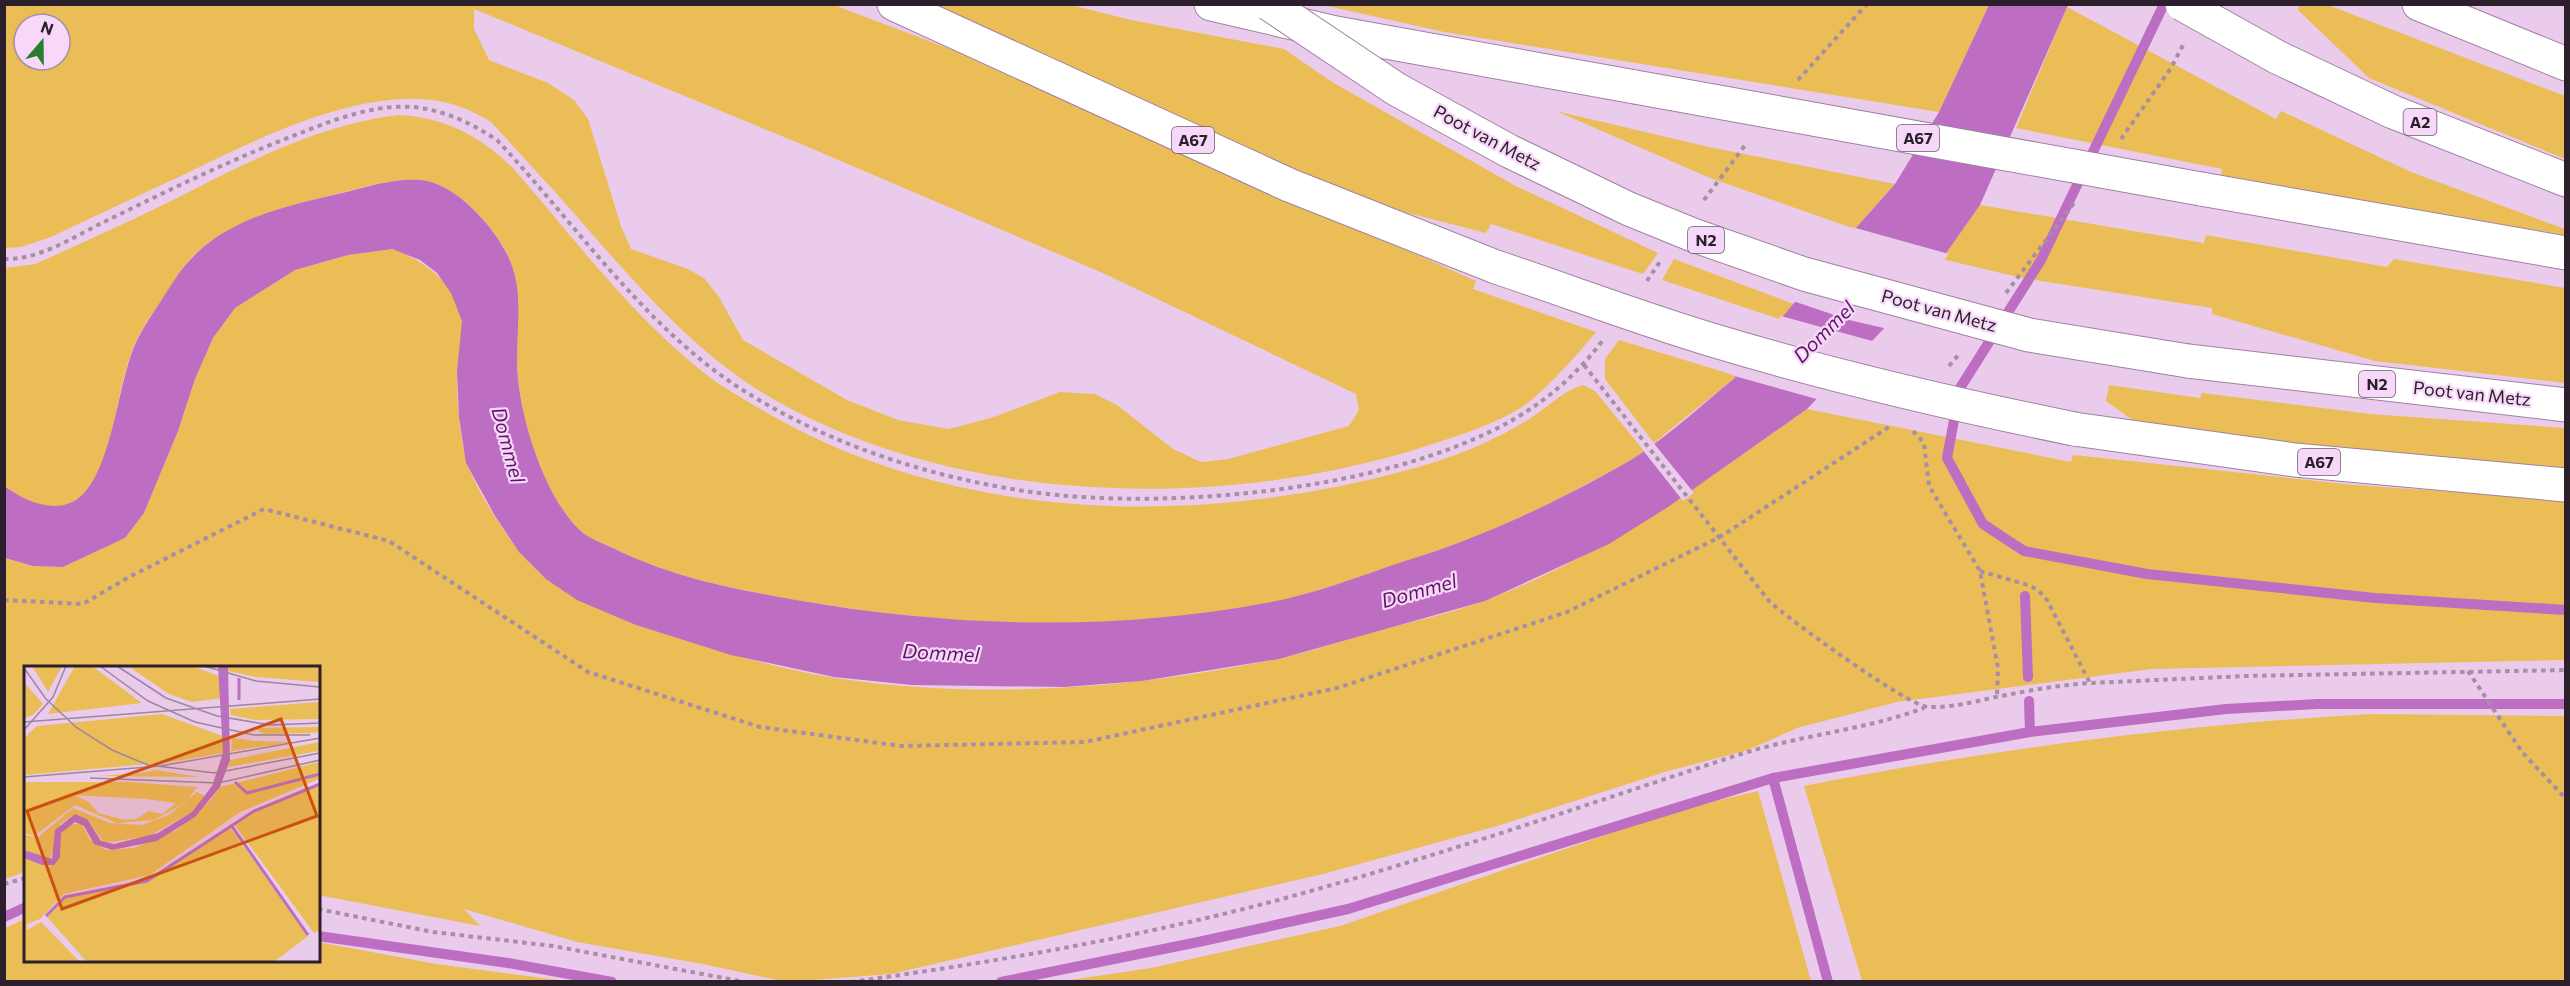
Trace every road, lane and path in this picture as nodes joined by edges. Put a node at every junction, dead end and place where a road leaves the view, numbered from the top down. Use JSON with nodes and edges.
{"nodes":[{"id":1,"x":894,"y":4,"type":"edge"},
{"id":2,"x":1211,"y":4,"type":"edge"},
{"id":3,"x":1269,"y":4,"type":"edge"},
{"id":4,"x":1867,"y":4,"type":"edge"},
{"id":5,"x":2182,"y":4,"type":"edge"},
{"id":6,"x":2419,"y":4,"type":"edge"},
{"id":7,"x":2565,"y":64,"type":"edge"},
{"id":8,"x":1793,"y":86,"type":"dead end"},
{"id":9,"x":1751,"y":138,"type":"dead end"},
{"id":10,"x":2565,"y":180,"type":"edge"},
{"id":11,"x":1703,"y":201,"type":"dead end"},
{"id":12,"x":2565,"y":253,"type":"edge"},
{"id":13,"x":1664,"y":256,"type":"dead end"},
{"id":14,"x":4,"y":259,"type":"edge"},
{"id":15,"x":1645,"y":283,"type":"dead end"},
{"id":16,"x":1605,"y":338,"type":"dead end"},
{"id":17,"x":1584,"y":365,"type":"junction"},
{"id":18,"x":2565,"y":405,"type":"edge"},
{"id":19,"x":1908,"y":427,"type":"dead end"},
{"id":20,"x":2565,"y":484,"type":"edge"},
{"id":21,"x":1720,"y":537,"type":"junction"},
{"id":22,"x":1980,"y":571,"type":"junction"},
{"id":23,"x":4,"y":600,"type":"edge"},
{"id":24,"x":2467,"y":670,"type":"junction"},
{"id":25,"x":2565,"y":670,"type":"edge"},
{"id":26,"x":2090,"y":683,"type":"junction"},
{"id":27,"x":1997,"y":697,"type":"junction"},
{"id":28,"x":1925,"y":707,"type":"junction"},
{"id":29,"x":2565,"y":799,"type":"edge"},
{"id":30,"x":24,"y":879,"type":"edge"},
{"id":31,"x":4,"y":884,"type":"edge"},
{"id":32,"x":320,"y":909,"type":"edge"},
{"id":33,"x":745,"y":981,"type":"edge"},
{"id":34,"x":851,"y":981,"type":"edge"}],
"edges":[{"from":1,"to":20,"type":"highway","number":"A67","bridge":true},
{"from":2,"to":12,"type":"highway","number":"A67","bridge":true},
{"from":3,"to":18,"type":"highway","name":"Poot van Metz","number":"N2","bridge":true},
{"from":4,"to":8,"type":"path"},
{"from":5,"to":10,"type":"highway","number":"A2","bridge":true},
{"from":6,"to":7,"type":"highway"},
{"from":9,"to":11,"type":"path"},
{"from":13,"to":15,"type":"path"},
{"from":14,"to":17,"type":"path"},
{"from":16,"to":17,"type":"path"},
{"from":17,"to":21,"type":"path"},
{"from":19,"to":22,"type":"path"},
{"from":21,"to":23,"type":"path"},
{"from":21,"to":28,"type":"path"},
{"from":22,"to":26,"type":"path"},
{"from":22,"to":27,"type":"path"},
{"from":24,"to":25,"type":"path"},
{"from":24,"to":26,"type":"path"},
{"from":24,"to":29,"type":"path"},
{"from":26,"to":27,"type":"path"},
{"from":27,"to":28,"type":"path"},
{"from":28,"to":34,"type":"path"},
{"from":30,"to":31,"type":"path"},
{"from":32,"to":33,"type":"path"}]}
